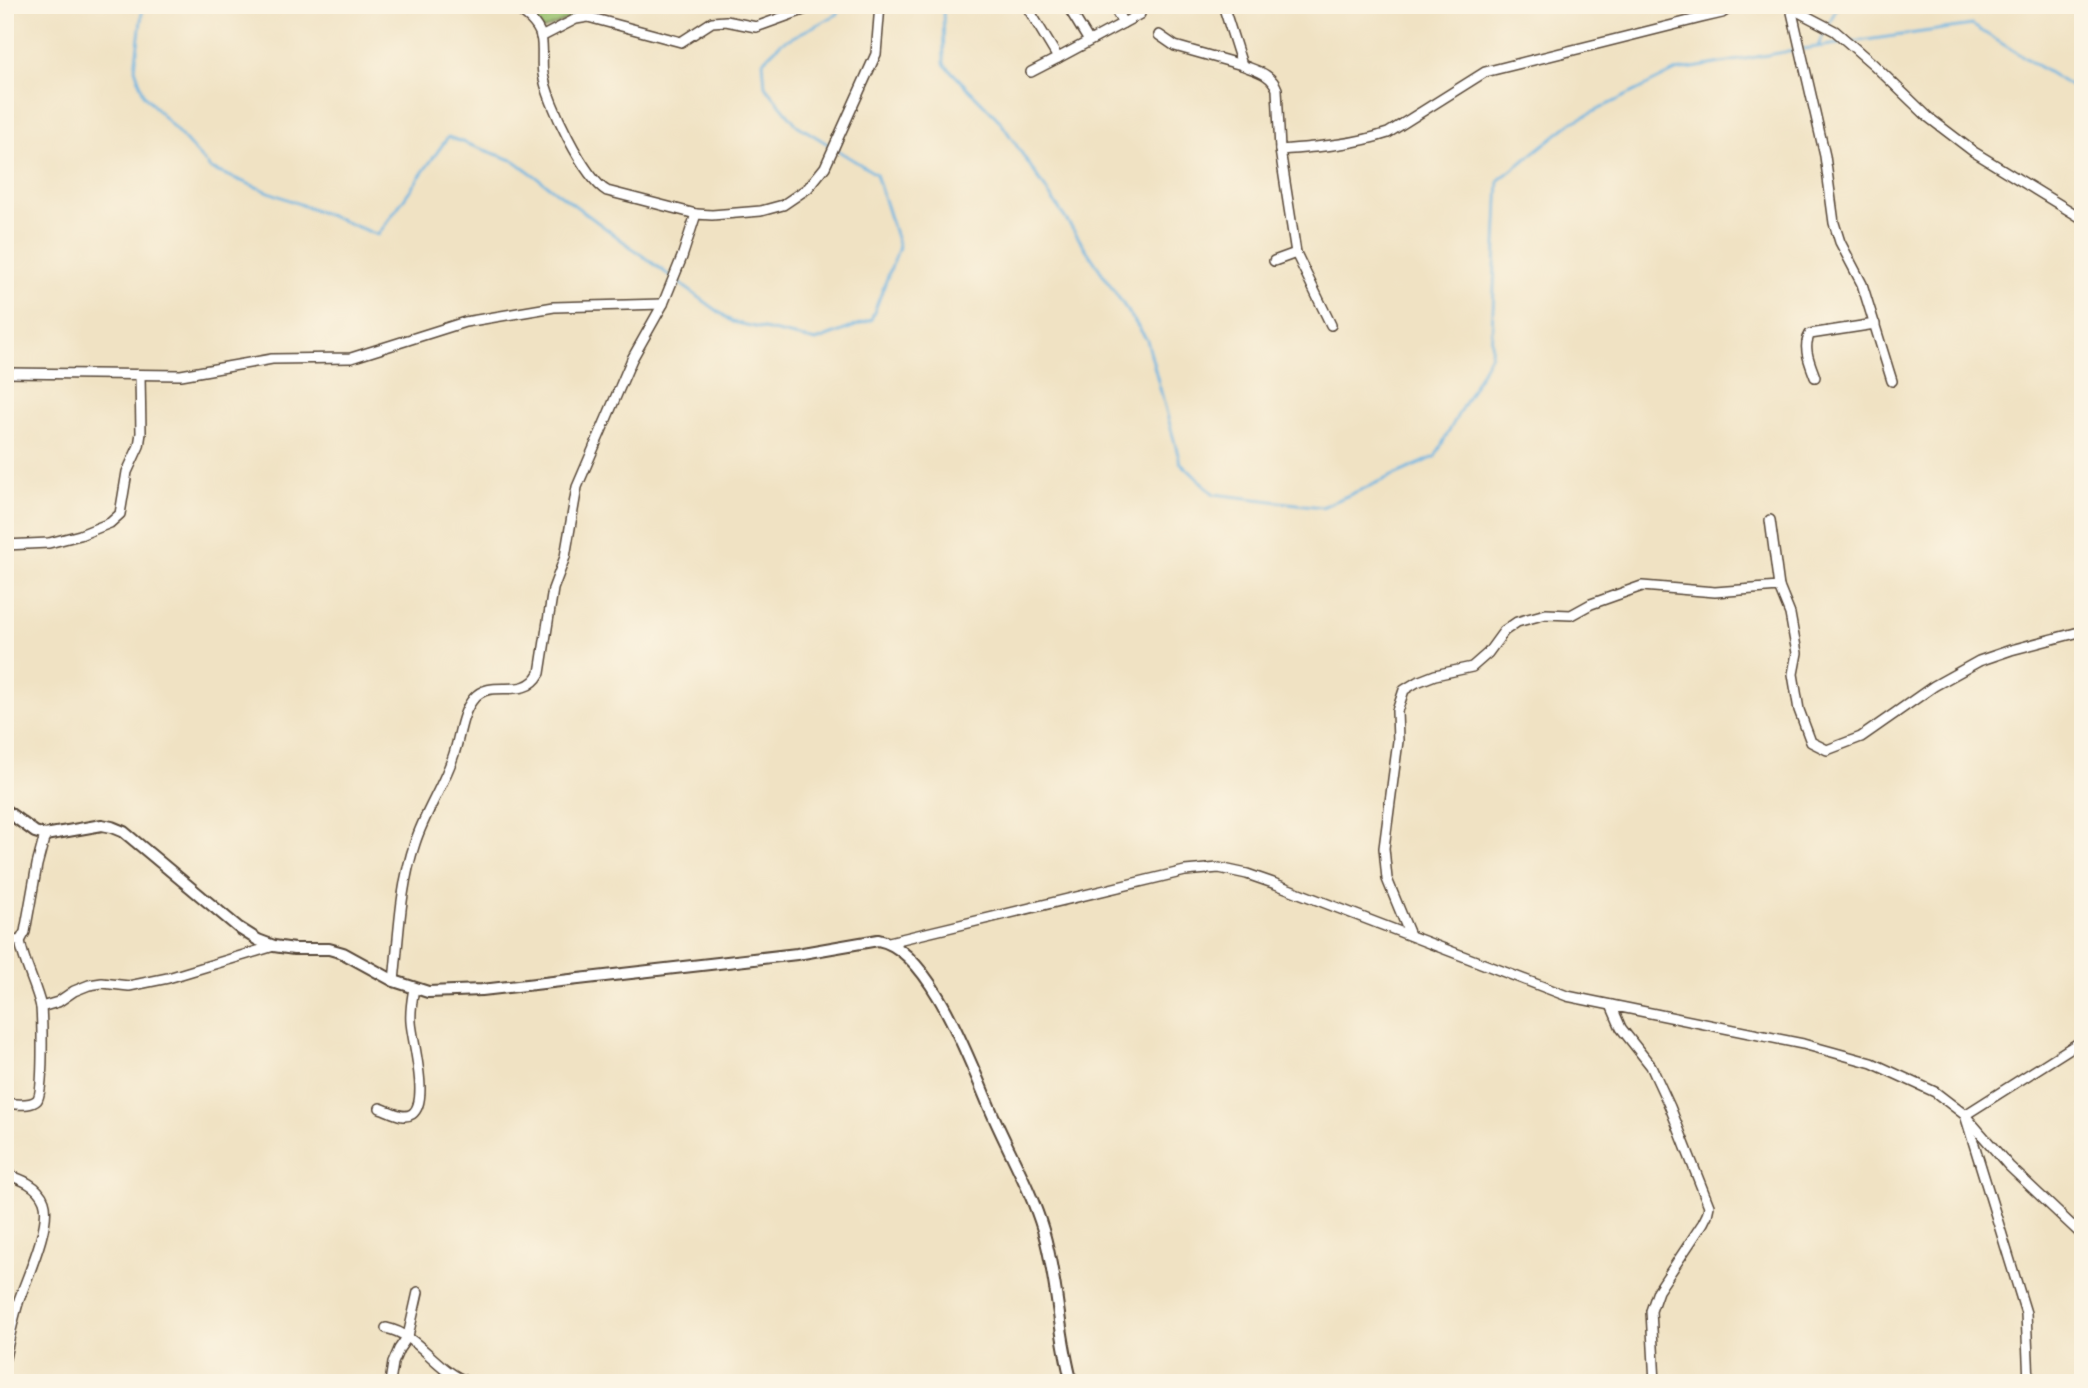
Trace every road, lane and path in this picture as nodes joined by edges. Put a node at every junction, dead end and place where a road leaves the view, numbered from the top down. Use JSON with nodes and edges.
{"nodes":[{"id":1,"x":8,"y":5,"type":"edge"},
{"id":2,"x":512,"y":5,"type":"edge"},
{"id":3,"x":817,"y":5,"type":"edge"},
{"id":4,"x":880,"y":5,"type":"edge"},
{"id":5,"x":1026,"y":5,"type":"edge"},
{"id":6,"x":1067,"y":5,"type":"edge"},
{"id":7,"x":1113,"y":5,"type":"edge"},
{"id":8,"x":1135,"y":5,"type":"edge"},
{"id":9,"x":1223,"y":5,"type":"edge"},
{"id":10,"x":1734,"y":5,"type":"edge"},
{"id":11,"x":1790,"y":7,"type":"edge"},
{"id":12,"x":1123,"y":23,"type":"junction"},
{"id":13,"x":8,"y":27,"type":"dead end"},
{"id":14,"x":1159,"y":34,"type":"dead end"},
{"id":15,"x":541,"y":37,"type":"junction"},
{"id":16,"x":1089,"y":41,"type":"junction"},
{"id":17,"x":1058,"y":58,"type":"junction"},
{"id":18,"x":1242,"y":65,"type":"junction"},
{"id":19,"x":1031,"y":72,"type":"dead end"},
{"id":20,"x":1280,"y":150,"type":"junction"},
{"id":21,"x":696,"y":214,"type":"junction"},
{"id":22,"x":2083,"y":219,"type":"edge"},
{"id":23,"x":1296,"y":253,"type":"junction"},
{"id":24,"x":1274,"y":261,"type":"dead end"},
{"id":25,"x":663,"y":303,"type":"junction"},
{"id":26,"x":1875,"y":324,"type":"junction"},
{"id":27,"x":1331,"y":325,"type":"dead end"},
{"id":28,"x":5,"y":373,"type":"edge"},
{"id":29,"x":140,"y":374,"type":"junction"},
{"id":30,"x":1815,"y":377,"type":"dead end"},
{"id":31,"x":1892,"y":381,"type":"dead end"},
{"id":32,"x":1770,"y":520,"type":"dead end"},
{"id":33,"x":5,"y":545,"type":"edge"},
{"id":34,"x":1779,"y":587,"type":"junction"},
{"id":35,"x":2083,"y":631,"type":"edge"},
{"id":36,"x":5,"y":810,"type":"edge"},
{"id":37,"x":45,"y":835,"type":"junction"},
{"id":38,"x":1410,"y":936,"type":"junction"},
{"id":39,"x":5,"y":940,"type":"edge"},
{"id":40,"x":20,"y":941,"type":"junction"},
{"id":41,"x":890,"y":942,"type":"junction"},
{"id":42,"x":274,"y":946,"type":"junction"},
{"id":43,"x":394,"y":981,"type":"junction"},
{"id":44,"x":414,"y":989,"type":"junction"},
{"id":45,"x":1611,"y":1005,"type":"junction"},
{"id":46,"x":41,"y":1007,"type":"junction"},
{"id":47,"x":2083,"y":1040,"type":"edge"},
{"id":48,"x":5,"y":1104,"type":"edge"},
{"id":49,"x":380,"y":1108,"type":"dead end"},
{"id":50,"x":1965,"y":1115,"type":"junction"},
{"id":51,"x":5,"y":1174,"type":"edge"},
{"id":52,"x":2083,"y":1236,"type":"edge"},
{"id":53,"x":418,"y":1292,"type":"dead end"},
{"id":54,"x":386,"y":1328,"type":"dead end"},
{"id":55,"x":408,"y":1336,"type":"junction"},
{"id":56,"x":5,"y":1358,"type":"edge"},
{"id":57,"x":390,"y":1383,"type":"edge"},
{"id":58,"x":470,"y":1383,"type":"edge"},
{"id":59,"x":1072,"y":1383,"type":"edge"},
{"id":60,"x":1655,"y":1383,"type":"edge"},
{"id":61,"x":2029,"y":1383,"type":"edge"}],
"edges":[{"from":1,"to":13,"type":"street"},
{"from":2,"to":15,"type":"street"},
{"from":3,"to":15,"type":"street"},
{"from":4,"to":21,"type":"street"},
{"from":5,"to":17,"type":"street"},
{"from":6,"to":16,"type":"street"},
{"from":7,"to":12,"type":"street"},
{"from":8,"to":12,"type":"street"},
{"from":9,"to":18,"type":"street"},
{"from":10,"to":20,"type":"street"},
{"from":11,"to":22,"type":"street"},
{"from":11,"to":26,"type":"street"},
{"from":12,"to":16,"type":"street"},
{"from":14,"to":18,"type":"street"},
{"from":15,"to":21,"type":"street"},
{"from":16,"to":17,"type":"street"},
{"from":17,"to":19,"type":"street"},
{"from":18,"to":20,"type":"street"},
{"from":20,"to":23,"type":"street"},
{"from":21,"to":25,"type":"street"},
{"from":23,"to":24,"type":"street"},
{"from":23,"to":27,"type":"street"},
{"from":25,"to":29,"type":"street"},
{"from":25,"to":43,"type":"street"},
{"from":26,"to":30,"type":"street"},
{"from":26,"to":31,"type":"street"},
{"from":28,"to":29,"type":"street"},
{"from":29,"to":33,"type":"street"},
{"from":32,"to":34,"type":"street"},
{"from":34,"to":35,"type":"street"},
{"from":34,"to":38,"type":"street"},
{"from":36,"to":37,"type":"street"},
{"from":37,"to":40,"type":"street"},
{"from":37,"to":42,"type":"street"},
{"from":38,"to":41,"type":"street"},
{"from":38,"to":45,"type":"street"},
{"from":39,"to":40,"type":"street"},
{"from":40,"to":46,"type":"street"},
{"from":41,"to":44,"type":"street"},
{"from":41,"to":59,"type":"street"},
{"from":42,"to":43,"type":"street"},
{"from":42,"to":46,"type":"street"},
{"from":43,"to":44,"type":"street"},
{"from":44,"to":49,"type":"street"},
{"from":45,"to":50,"type":"street"},
{"from":45,"to":60,"type":"street"},
{"from":46,"to":48,"type":"street"},
{"from":47,"to":50,"type":"street"},
{"from":50,"to":52,"type":"street"},
{"from":50,"to":61,"type":"street"},
{"from":51,"to":56,"type":"street"},
{"from":53,"to":55,"type":"street"},
{"from":54,"to":55,"type":"street"},
{"from":55,"to":57,"type":"street"},
{"from":55,"to":58,"type":"street"}]}
